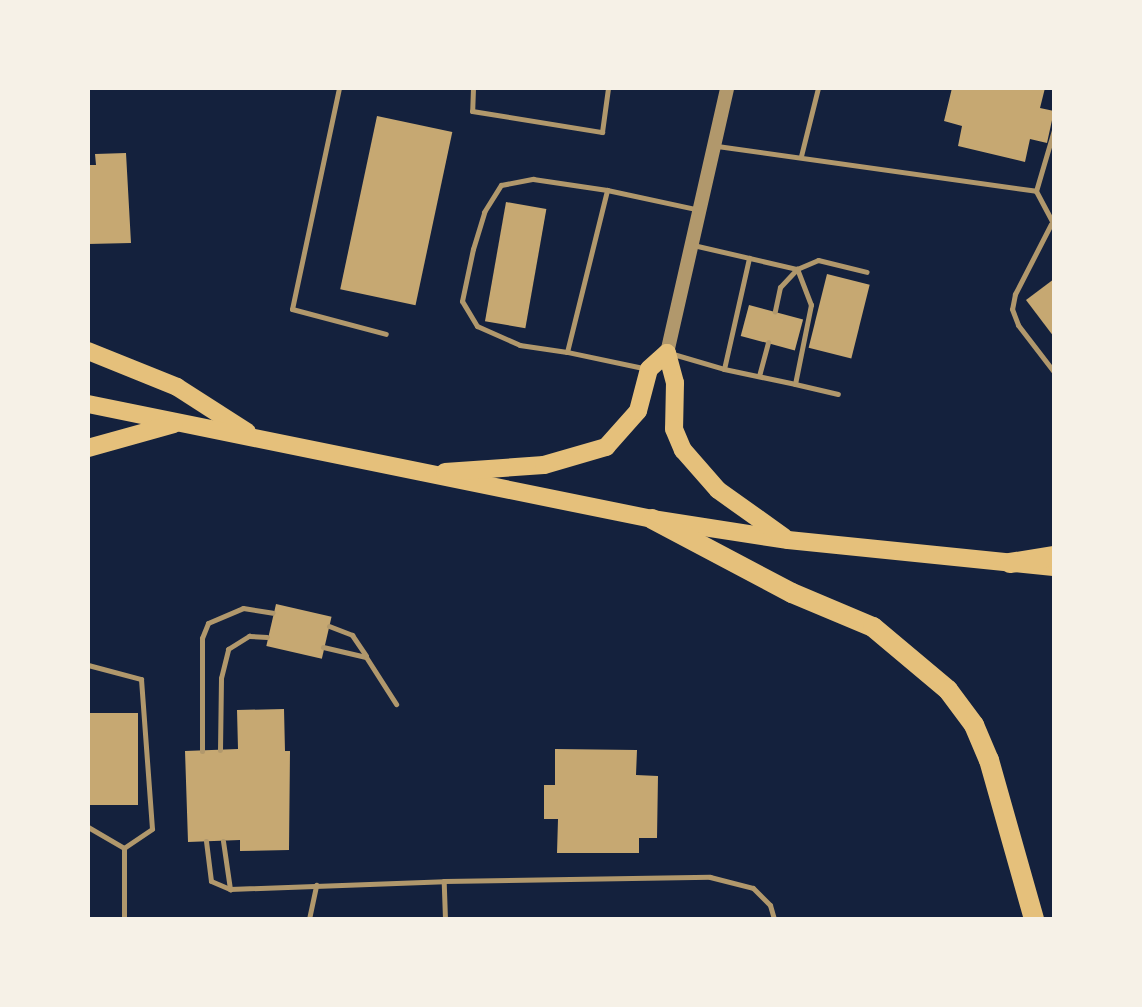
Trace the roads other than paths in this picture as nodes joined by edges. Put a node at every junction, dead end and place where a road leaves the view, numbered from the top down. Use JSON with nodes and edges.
{"nodes":[{"id":1,"x":339,"y":88,"type":"edge"},
{"id":2,"x":473,"y":88,"type":"edge"},
{"id":3,"x":608,"y":88,"type":"edge"},
{"id":4,"x":727,"y":88,"type":"edge"},
{"id":5,"x":818,"y":88,"type":"edge"},
{"id":6,"x":1054,"y":130,"type":"edge"},
{"id":7,"x":712,"y":145,"type":"junction"},
{"id":8,"x":801,"y":156,"type":"junction"},
{"id":9,"x":607,"y":190,"type":"junction"},
{"id":10,"x":1036,"y":191,"type":"junction"},
{"id":11,"x":696,"y":209,"type":"junction"},
{"id":12,"x":1053,"y":223,"type":"edge"},
{"id":13,"x":688,"y":244,"type":"junction"},
{"id":14,"x":749,"y":258,"type":"junction"},
{"id":15,"x":797,"y":269,"type":"junction"},
{"id":16,"x":867,"y":272,"type":"dead end"},
{"id":17,"x":775,"y":311,"type":"dead end"},
{"id":18,"x":386,"y":334,"type":"dead end"},
{"id":19,"x":768,"y":342,"type":"dead end"},
{"id":20,"x":88,"y":351,"type":"edge"},
{"id":21,"x":567,"y":352,"type":"junction"},
{"id":22,"x":667,"y":353,"type":"junction"},
{"id":23,"x":649,"y":369,"type":"junction"},
{"id":24,"x":724,"y":369,"type":"junction"},
{"id":25,"x":1054,"y":372,"type":"edge"},
{"id":26,"x":759,"y":376,"type":"junction"},
{"id":27,"x":795,"y":384,"type":"junction"},
{"id":28,"x":838,"y":394,"type":"dead end"},
{"id":29,"x":88,"y":404,"type":"edge"},
{"id":30,"x":177,"y":423,"type":"junction"},
{"id":31,"x":256,"y":438,"type":"junction"},
{"id":32,"x":88,"y":448,"type":"edge"},
{"id":33,"x":427,"y":473,"type":"junction"},
{"id":34,"x":652,"y":519,"type":"junction"},
{"id":35,"x":788,"y":540,"type":"junction"},
{"id":36,"x":1054,"y":556,"type":"edge"},
{"id":37,"x":1010,"y":563,"type":"junction"},
{"id":38,"x":1054,"y":567,"type":"edge"},
{"id":39,"x":273,"y":613,"type":"dead end"},
{"id":40,"x":329,"y":626,"type":"dead end"},
{"id":41,"x":267,"y":637,"type":"dead end"},
{"id":42,"x":323,"y":647,"type":"dead end"},
{"id":43,"x":366,"y":657,"type":"junction"},
{"id":44,"x":88,"y":665,"type":"edge"},
{"id":45,"x":396,"y":704,"type":"dead end"},
{"id":46,"x":220,"y":750,"type":"dead end"},
{"id":47,"x":202,"y":751,"type":"dead end"},
{"id":48,"x":88,"y":827,"type":"edge"},
{"id":49,"x":206,"y":841,"type":"dead end"},
{"id":50,"x":223,"y":841,"type":"dead end"},
{"id":51,"x":124,"y":848,"type":"junction"},
{"id":52,"x":444,"y":881,"type":"junction"},
{"id":53,"x":316,"y":885,"type":"junction"},
{"id":54,"x":230,"y":889,"type":"junction"},
{"id":55,"x":124,"y":919,"type":"edge"},
{"id":56,"x":309,"y":919,"type":"edge"},
{"id":57,"x":445,"y":919,"type":"edge"},
{"id":58,"x":774,"y":919,"type":"edge"},
{"id":59,"x":1034,"y":919,"type":"edge"}],
"edges":[{"from":1,"to":18,"type":"lane"},
{"from":2,"to":3,"type":"lane"},
{"from":4,"to":7,"type":"street"},
{"from":5,"to":8,"type":"lane"},
{"from":6,"to":10,"type":"lane"},
{"from":7,"to":8,"type":"lane"},
{"from":7,"to":11,"type":"street"},
{"from":8,"to":10,"type":"lane"},
{"from":9,"to":11,"type":"lane"},
{"from":9,"to":21,"type":"lane"},
{"from":9,"to":21,"type":"lane"},
{"from":10,"to":12,"type":"lane"},
{"from":11,"to":13,"type":"street"},
{"from":12,"to":25,"type":"lane"},
{"from":13,"to":14,"type":"lane"},
{"from":13,"to":22,"type":"street"},
{"from":14,"to":15,"type":"lane"},
{"from":14,"to":24,"type":"lane"},
{"from":15,"to":16,"type":"lane"},
{"from":15,"to":17,"type":"lane"},
{"from":15,"to":27,"type":"lane"},
{"from":19,"to":26,"type":"lane"},
{"from":20,"to":31,"type":"main road"},
{"from":21,"to":23,"type":"lane"},
{"from":22,"to":23,"type":"main road"},
{"from":22,"to":24,"type":"lane"},
{"from":22,"to":35,"type":"main road"},
{"from":23,"to":33,"type":"main road"},
{"from":24,"to":26,"type":"lane"},
{"from":26,"to":27,"type":"lane"},
{"from":27,"to":28,"type":"lane"},
{"from":29,"to":30,"type":"main road"},
{"from":30,"to":31,"type":"main road"},
{"from":30,"to":32,"type":"main road"},
{"from":31,"to":33,"type":"main road"},
{"from":33,"to":34,"type":"main road"},
{"from":34,"to":35,"type":"main road"},
{"from":34,"to":59,"type":"highway"},
{"from":35,"to":37,"type":"main road"},
{"from":36,"to":37,"type":"highway"},
{"from":37,"to":38,"type":"main road"},
{"from":39,"to":47,"type":"lane"},
{"from":40,"to":43,"type":"lane"},
{"from":41,"to":46,"type":"lane"},
{"from":42,"to":43,"type":"lane"},
{"from":43,"to":45,"type":"lane"},
{"from":44,"to":51,"type":"lane"},
{"from":48,"to":51,"type":"lane"},
{"from":49,"to":54,"type":"lane"},
{"from":50,"to":54,"type":"lane"},
{"from":51,"to":55,"type":"lane"},
{"from":52,"to":53,"type":"lane"},
{"from":52,"to":57,"type":"lane"},
{"from":52,"to":58,"type":"lane"},
{"from":53,"to":54,"type":"lane"},
{"from":53,"to":56,"type":"lane"}]}
